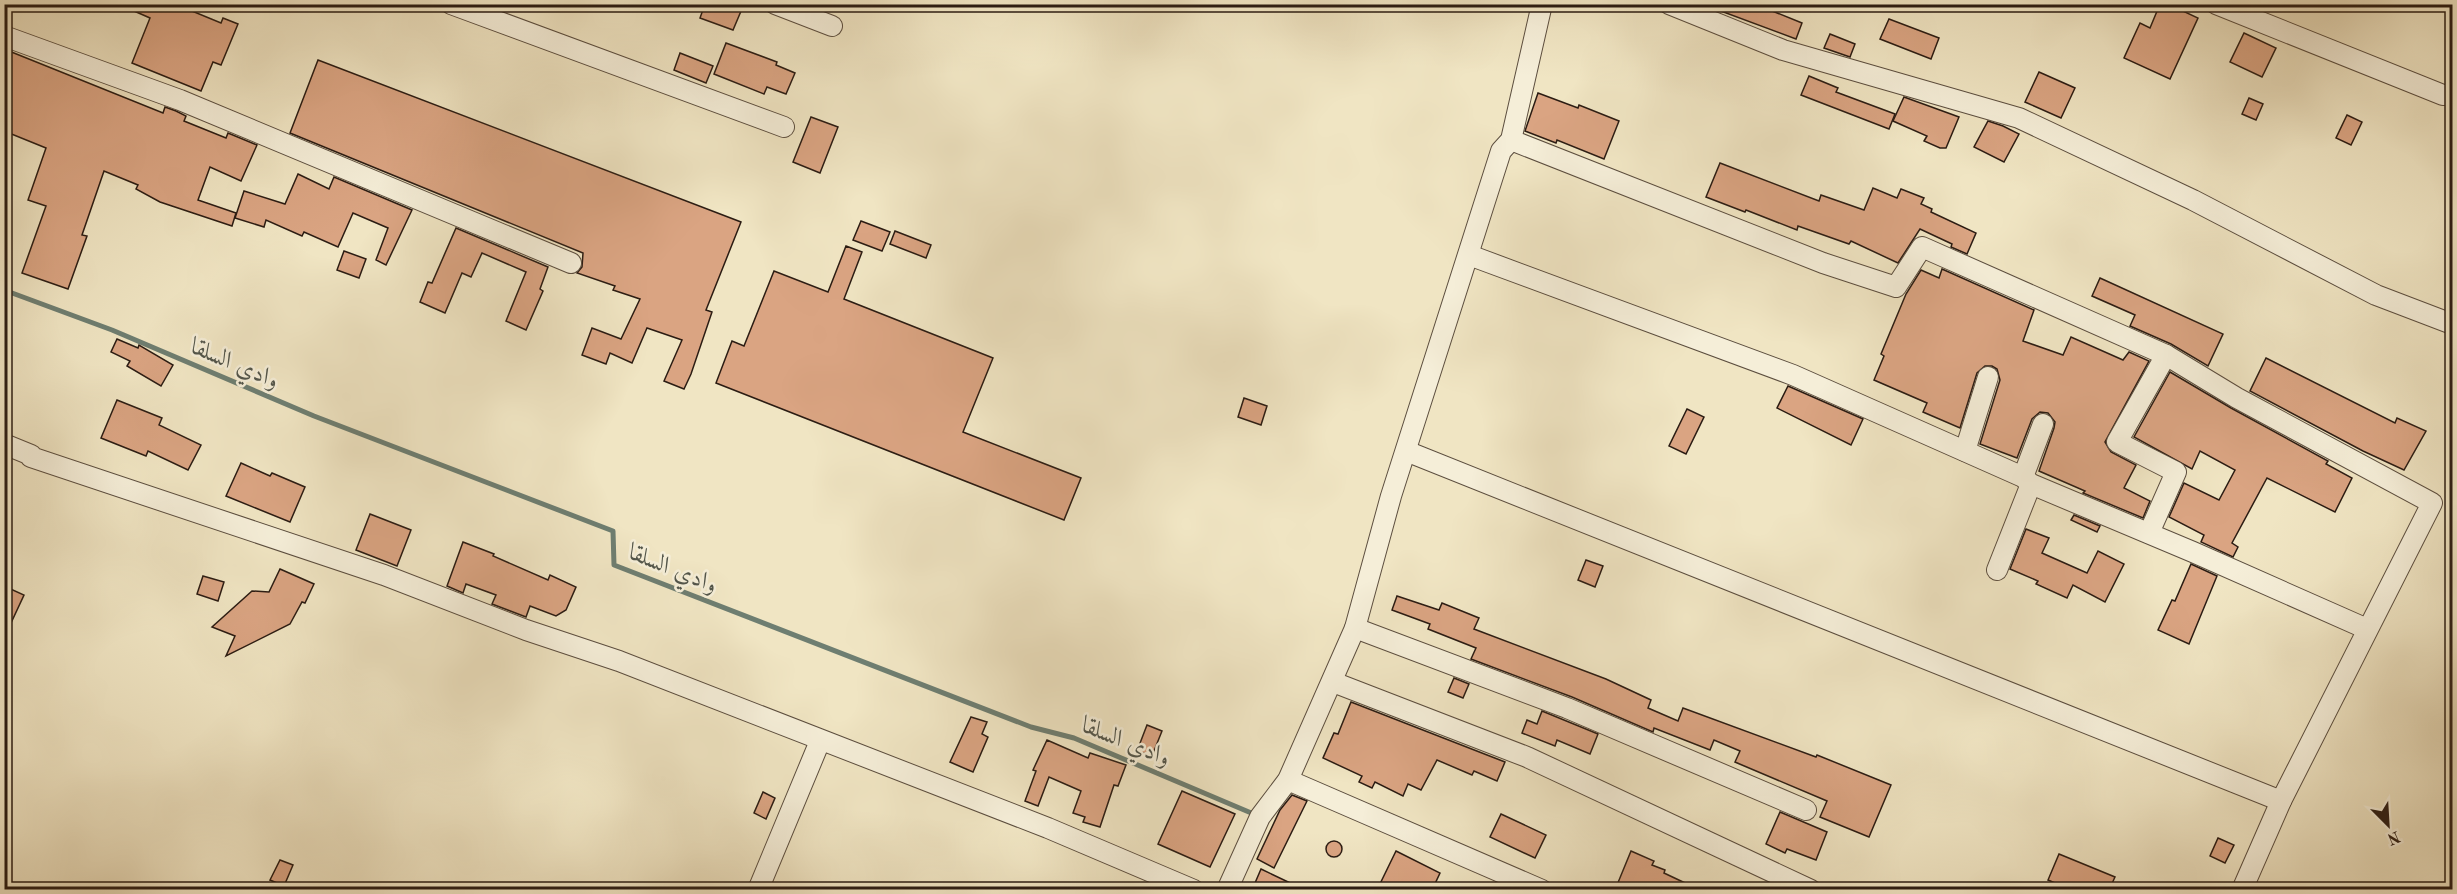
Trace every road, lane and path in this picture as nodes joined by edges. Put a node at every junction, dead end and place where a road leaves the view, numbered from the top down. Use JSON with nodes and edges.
{"nodes":[{"id":1,"x":451,"y":4,"type":"edge"},
{"id":2,"x":776,"y":4,"type":"edge"},
{"id":3,"x":1542,"y":4,"type":"edge"},
{"id":4,"x":1669,"y":4,"type":"edge"},
{"id":5,"x":2216,"y":4,"type":"edge"},
{"id":6,"x":832,"y":26,"type":"dead end"},
{"id":7,"x":4,"y":36,"type":"edge"},
{"id":8,"x":2443,"y":95,"type":"dead end"},
{"id":9,"x":784,"y":127,"type":"dead end"},
{"id":10,"x":1511,"y":140,"type":"junction"},
{"id":11,"x":1469,"y":255,"type":"junction"},
{"id":12,"x":571,"y":263,"type":"dead end"},
{"id":13,"x":2452,"y":324,"type":"edge"},
{"id":14,"x":2166,"y":355,"type":"junction"},
{"id":15,"x":1988,"y":377,"type":"dead end"},
{"id":16,"x":2043,"y":424,"type":"dead end"},
{"id":17,"x":4,"y":444,"type":"edge"},
{"id":18,"x":1406,"y":451,"type":"junction"},
{"id":19,"x":1965,"y":451,"type":"junction"},
{"id":20,"x":2027,"y":481,"type":"junction"},
{"id":21,"x":2149,"y":533,"type":"junction"},
{"id":22,"x":1996,"y":570,"type":"dead end"},
{"id":23,"x":1355,"y":628,"type":"junction"},
{"id":24,"x":2367,"y":628,"type":"junction"},
{"id":25,"x":1333,"y":682,"type":"junction"},
{"id":26,"x":820,"y":741,"type":"junction"},
{"id":27,"x":1288,"y":780,"type":"junction"},
{"id":28,"x":2281,"y":801,"type":"junction"},
{"id":29,"x":1806,"y":810,"type":"dead end"},
{"id":30,"x":758,"y":890,"type":"edge"},
{"id":31,"x":1194,"y":890,"type":"edge"},
{"id":32,"x":1227,"y":890,"type":"edge"},
{"id":33,"x":1542,"y":890,"type":"edge"},
{"id":34,"x":1811,"y":890,"type":"edge"},
{"id":35,"x":2242,"y":890,"type":"edge"}],
"edges":[{"from":1,"to":9,"type":"street"},
{"from":2,"to":6,"type":"street"},
{"from":3,"to":10,"type":"street"},
{"from":4,"to":13,"type":"street"},
{"from":5,"to":8,"type":"street"},
{"from":7,"to":12,"type":"street"},
{"from":10,"to":11,"type":"street"},
{"from":10,"to":14,"type":"street"},
{"from":11,"to":18,"type":"street"},
{"from":11,"to":19,"type":"street"},
{"from":14,"to":21,"type":"street"},
{"from":14,"to":24,"type":"street"},
{"from":15,"to":19,"type":"street"},
{"from":16,"to":20,"type":"street"},
{"from":17,"to":26,"type":"street"},
{"from":18,"to":23,"type":"street"},
{"from":18,"to":28,"type":"street"},
{"from":19,"to":20,"type":"street"},
{"from":20,"to":21,"type":"street"},
{"from":20,"to":22,"type":"street"},
{"from":21,"to":24,"type":"street"},
{"from":23,"to":25,"type":"street"},
{"from":23,"to":29,"type":"street"},
{"from":24,"to":28,"type":"street"},
{"from":25,"to":27,"type":"street"},
{"from":25,"to":34,"type":"street"},
{"from":26,"to":30,"type":"street"},
{"from":26,"to":31,"type":"street"},
{"from":27,"to":32,"type":"street"},
{"from":27,"to":33,"type":"street"},
{"from":28,"to":35,"type":"street"}]}
